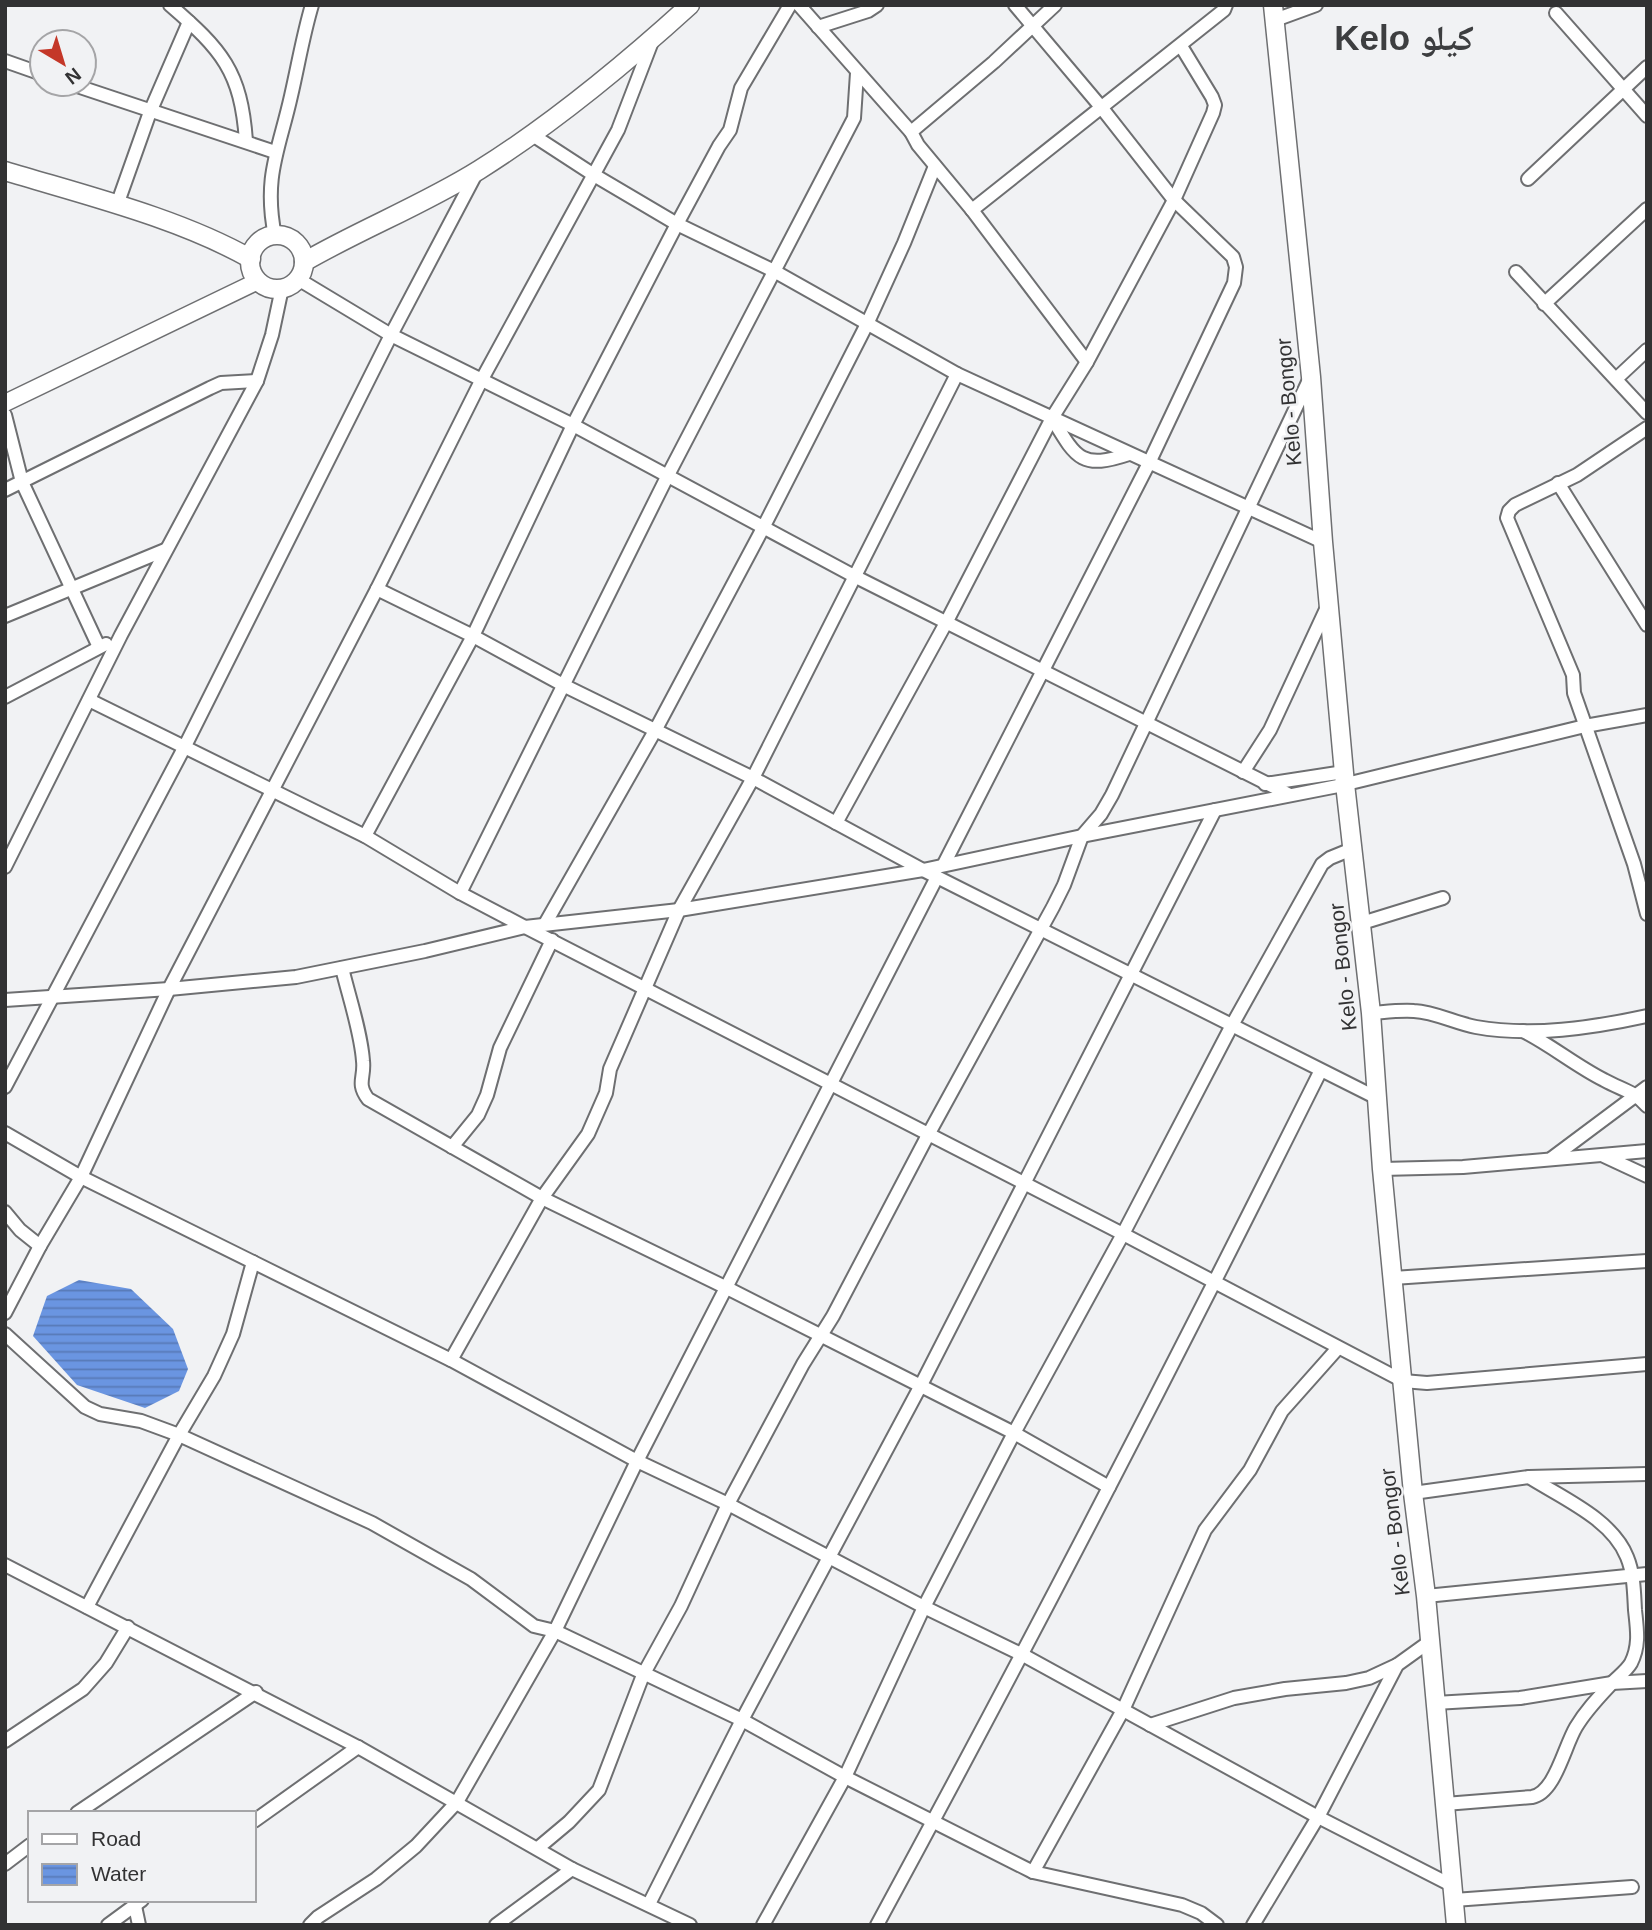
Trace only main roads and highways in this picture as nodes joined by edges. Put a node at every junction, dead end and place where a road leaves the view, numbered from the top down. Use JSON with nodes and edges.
{"nodes":[{"id":1,"x":690,"y":5,"type":"edge"},
{"id":2,"x":1274,"y":13,"type":"edge"},
{"id":3,"x":5,"y":171,"type":"edge"},
{"id":4,"x":267,"y":239,"type":"junction"},
{"id":5,"x":341,"y":240,"type":"junction"},
{"id":6,"x":223,"y":243,"type":"junction"},
{"id":7,"x":297,"y":244,"type":"junction"},
{"id":8,"x":250,"y":259,"type":"junction"},
{"id":9,"x":295,"y":276,"type":"junction"},
{"id":10,"x":258,"y":281,"type":"junction"},
{"id":11,"x":5,"y":403,"type":"edge"},
{"id":12,"x":1456,"y":1925,"type":"edge"}],
"edges":[{"from":1,"to":5,"type":"highway"},
{"from":2,"to":12,"type":"highway","name":"Kelo - Bongor"},
{"from":3,"to":6,"type":"highway"},
{"from":4,"to":6,"type":"highway"},
{"from":4,"to":7,"type":"highway"},
{"from":4,"to":8,"type":"highway"},
{"from":5,"to":7,"type":"highway"},
{"from":5,"to":9,"type":"highway"},
{"from":6,"to":8,"type":"highway"},
{"from":7,"to":9,"type":"highway"},
{"from":8,"to":10,"type":"highway"},
{"from":9,"to":10,"type":"highway"},
{"from":10,"to":11,"type":"main road"}]}
